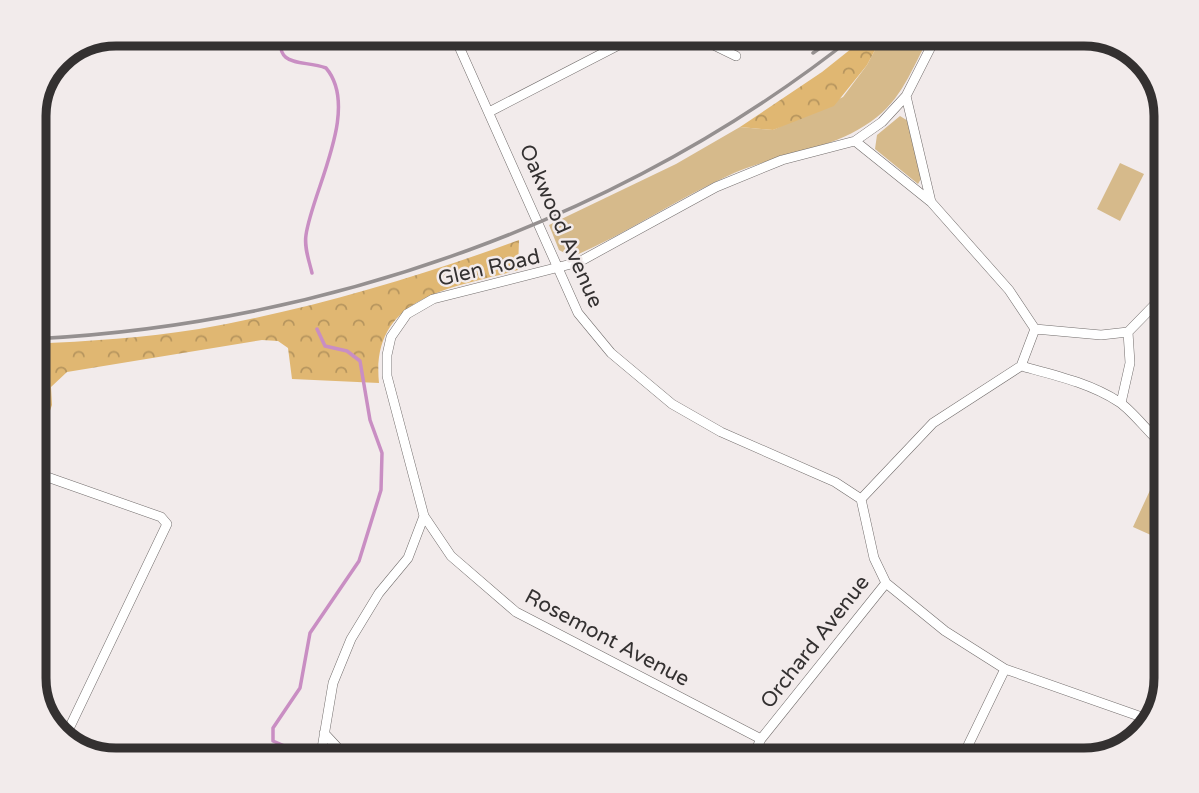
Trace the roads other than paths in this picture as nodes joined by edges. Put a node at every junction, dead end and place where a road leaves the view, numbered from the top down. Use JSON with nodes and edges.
{"nodes":[{"id":1,"x":459,"y":46,"type":"edge"},
{"id":2,"x":617,"y":46,"type":"edge"},
{"id":3,"x":716,"y":46,"type":"edge"},
{"id":4,"x":931,"y":46,"type":"edge"},
{"id":5,"x":736,"y":56,"type":"dead end"},
{"id":6,"x":906,"y":96,"type":"junction"},
{"id":7,"x":491,"y":111,"type":"junction"},
{"id":8,"x":855,"y":141,"type":"junction"},
{"id":9,"x":931,"y":202,"type":"junction"},
{"id":10,"x":559,"y":268,"type":"junction"},
{"id":11,"x":1154,"y":305,"type":"edge"},
{"id":12,"x":1035,"y":329,"type":"junction"},
{"id":13,"x":1128,"y":332,"type":"junction"},
{"id":14,"x":1021,"y":366,"type":"junction"},
{"id":15,"x":1121,"y":403,"type":"junction"},
{"id":16,"x":1154,"y":438,"type":"edge"},
{"id":17,"x":46,"y":477,"type":"edge"},
{"id":18,"x":861,"y":499,"type":"junction"},
{"id":19,"x":424,"y":516,"type":"junction"},
{"id":20,"x":886,"y":583,"type":"junction"},
{"id":21,"x":1005,"y":669,"type":"junction"},
{"id":22,"x":1141,"y":717,"type":"edge"},
{"id":23,"x":69,"y":730,"type":"edge"},
{"id":24,"x":324,"y":733,"type":"junction"},
{"id":25,"x":761,"y":739,"type":"junction"},
{"id":26,"x":322,"y":748,"type":"edge"},
{"id":27,"x":338,"y":748,"type":"edge"},
{"id":28,"x":757,"y":748,"type":"edge"},
{"id":29,"x":967,"y":748,"type":"edge"}],
"edges":[{"from":1,"to":7,"type":"street","name":"Oakwood Avenue"},
{"from":2,"to":7,"type":"street"},
{"from":3,"to":5,"type":"street"},
{"from":4,"to":6,"type":"street","name":"Glen Road"},
{"from":6,"to":8,"type":"street","name":"Glen Road"},
{"from":6,"to":9,"type":"street"},
{"from":7,"to":10,"type":"street","name":"Oakwood Avenue"},
{"from":8,"to":9,"type":"street"},
{"from":8,"to":10,"type":"street","name":"Glen Road"},
{"from":9,"to":12,"type":"street"},
{"from":10,"to":18,"type":"street","name":"Oakwood Avenue"},
{"from":10,"to":19,"type":"street","name":"Glen Road"},
{"from":11,"to":13,"type":"street"},
{"from":12,"to":13,"type":"street"},
{"from":12,"to":14,"type":"street"},
{"from":13,"to":15,"type":"street"},
{"from":14,"to":15,"type":"street"},
{"from":14,"to":18,"type":"street"},
{"from":15,"to":16,"type":"street"},
{"from":17,"to":23,"type":"street"},
{"from":18,"to":20,"type":"street","name":"Orchard Avenue"},
{"from":19,"to":24,"type":"street"},
{"from":19,"to":25,"type":"street","name":"Rosemont Avenue"},
{"from":20,"to":21,"type":"street"},
{"from":20,"to":25,"type":"street","name":"Orchard Avenue"},
{"from":21,"to":22,"type":"street"},
{"from":21,"to":29,"type":"street"},
{"from":24,"to":26,"type":"street"},
{"from":24,"to":27,"type":"street"},
{"from":25,"to":28,"type":"street","name":"Orchard Avenue"}]}
